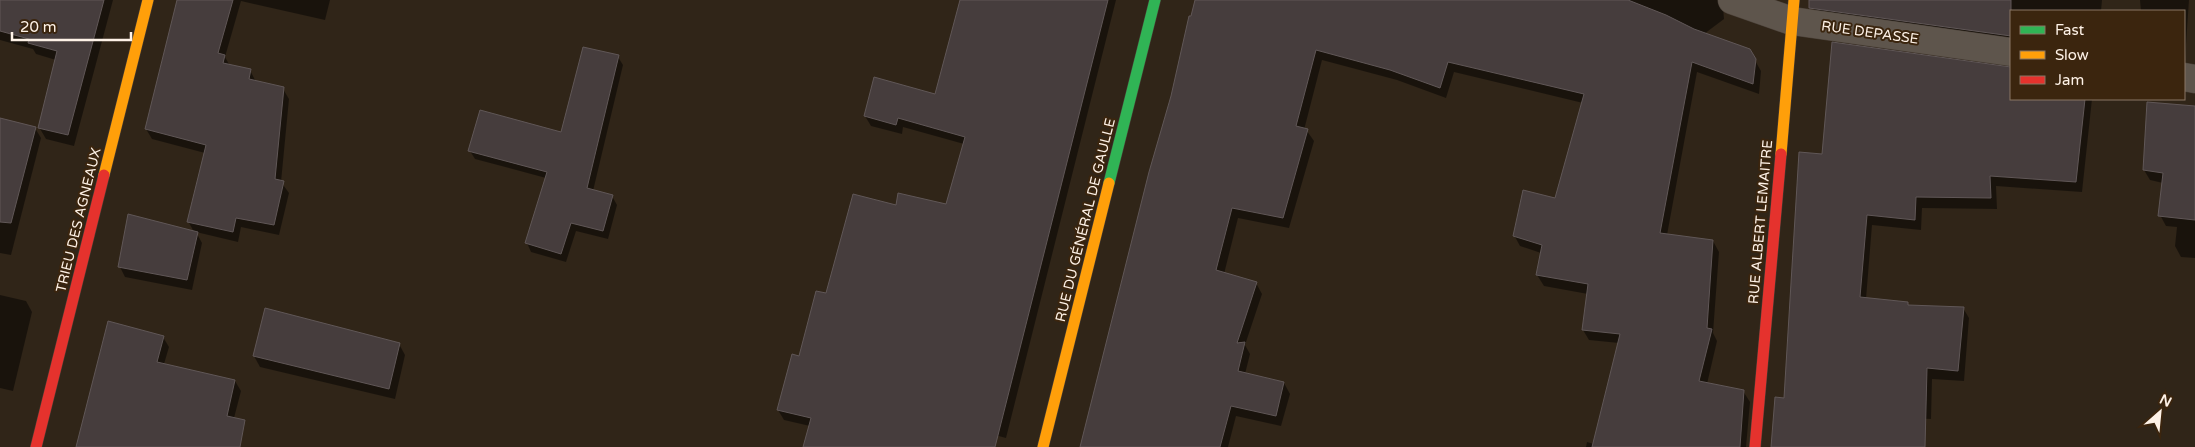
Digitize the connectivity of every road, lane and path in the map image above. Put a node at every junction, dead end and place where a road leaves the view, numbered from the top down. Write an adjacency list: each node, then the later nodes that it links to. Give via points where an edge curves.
1 (148, 0): 6 (street, TRIEU DES AGNEAUX)
2 (1155, 0): 7 (street, RUE DU GÉNÉRAL DE GAULLE)
3 (1732, 0): 4 (street, RUE DEPASSE)
4 (1793, 10): 5 (street, RUE DEPASSE); 8 (street, RUE ALBERT LEMAITRE)
5 (2010, 52)
6 (36, 447)
7 (1043, 447)
8 (1755, 447)

